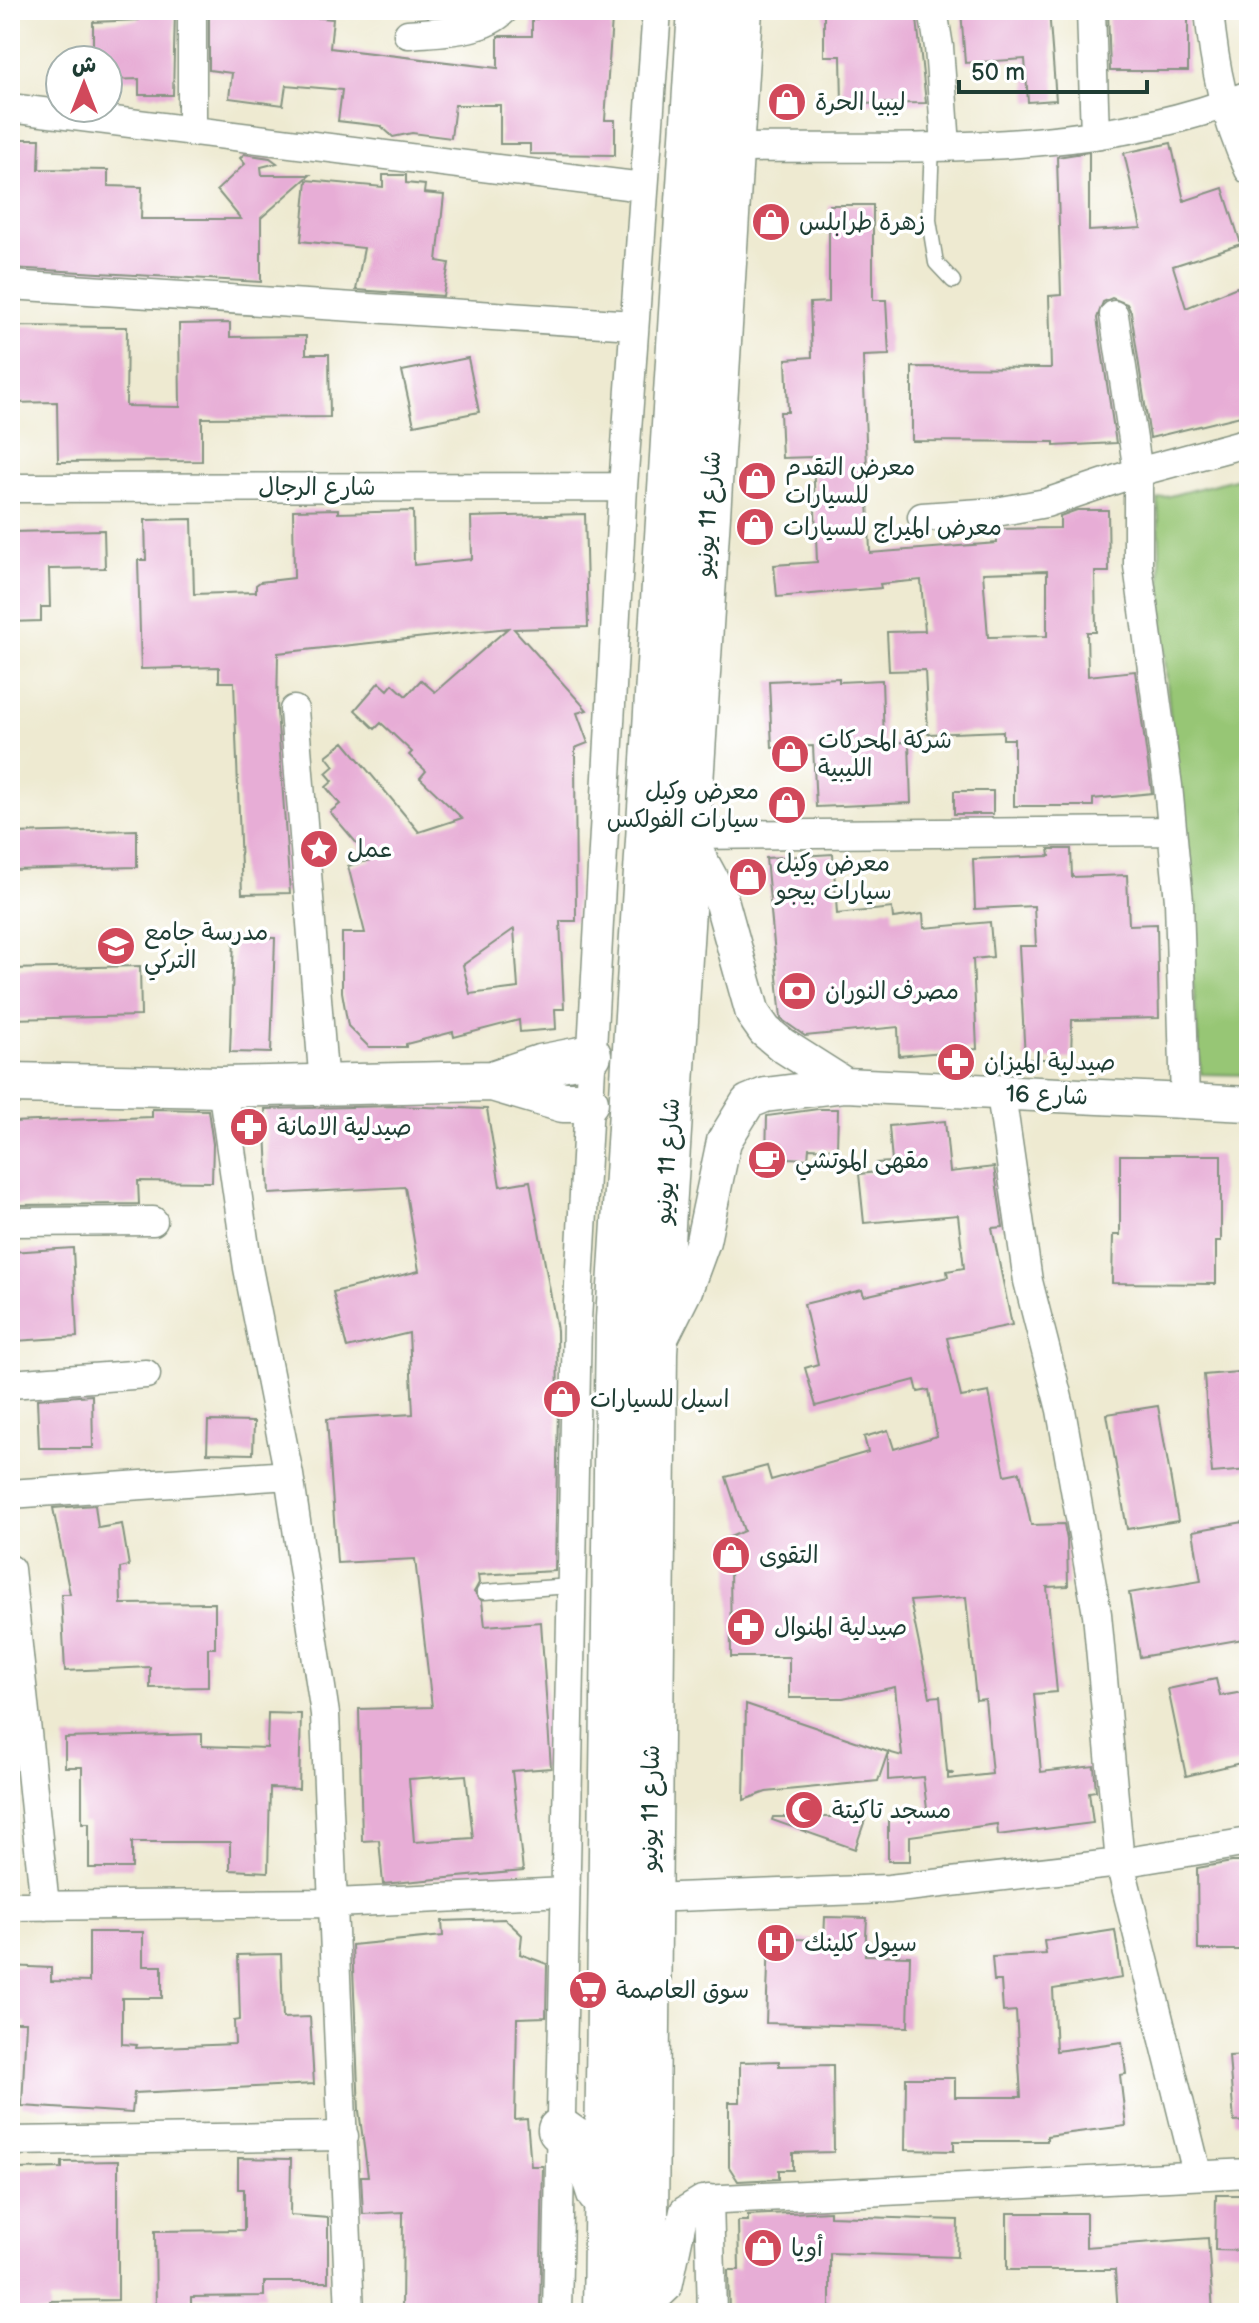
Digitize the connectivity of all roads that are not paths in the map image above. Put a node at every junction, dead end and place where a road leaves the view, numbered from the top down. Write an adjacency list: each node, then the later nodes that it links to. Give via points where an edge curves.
1 (192, 10): 12 (street)
2 (504, 10): 9 (street, via 476,26)
3 (657, 10): 17 (street)
4 (700, 10): 63 (highway, شارع 11 يونيو, via 618,1319)
5 (740, 10): 15 (highway, شارع 11 يونيو)
6 (933, 10): 14 (street, via 939,47)
7 (1091, 10): 13 (street)
8 (1209, 10): 10 (street, via 1214,64)
9 (408, 34)
10 (1236, 100): 13 (street, via 1176,120); 16 (street)
11 (10, 108): 12 (street)
12 (192, 132): 17 (street)
13 (1095, 135): 14 (street)
14 (939, 145): 15 (street); 18 (lane, via 929,220 936,263)
15 (731, 148): 29 (highway, شارع 11 يونيو)
16 (1248, 167)
17 (643, 187): 21 (street)
18 (953, 281)
19 (10, 285): 21 (street)
20 (1114, 315): 23 (street)
21 (634, 325): 24 (street)
22 (1249, 442): 23 (street)
23 (1138, 472): 26 (street, via 1046,503); 28 (street, via 1138,566 1155,671)
24 (623, 487): 25 (street, شارع الرجال); 30 (street)
25 (10, 488)
26 (922, 517)
27 (294, 710): 34 (street)
28 (1170, 831): 29 (street); 37 (street, via 1179,901)
29 (687, 835): 33 (street, via 720,896 753,1014 782,1045); 42 (highway, شارع 11 يونيو)
30 (591, 1055): 31 (main road); 38 (street)
31 (492, 1081): 34 (main road); 38 (main road, via 551,1099)
32 (10, 1083): 35 (main road)
33 (845, 1085): 36 (street, شارع 16); 42 (street, شارع 16, via 765,1095 748,1102 737,1116 724,1141 694,1269)
34 (324, 1086): 35 (main road)
35 (222, 1087): 45 (street, via 248,1268)
36 (1001, 1094): 37 (street, شارع 16); 51 (street, via 1028,1281 1061,1410 1097,1614)
37 (1185, 1100): 39 (street, شارع 16)
38 (588, 1102): 48 (street)
39 (1249, 1104)
40 (153, 1221): 41 (street)
41 (10, 1222)
42 (655, 1352): 53 (highway, شارع 11 يونيو)
43 (146, 1374): 44 (street)
44 (10, 1384)
45 (289, 1475): 46 (street); 54 (street, via 325,1714)
46 (10, 1494)
47 (10, 1569): 56 (street)
48 (571, 1586): 49 (lane); 52 (street)
49 (484, 1592)
50 (1249, 1842): 51 (street)
51 (1120, 1863): 53 (street, via 889,1889); 60 (street)
52 (565, 1892): 54 (street); 57 (street)
53 (649, 1898): 64 (highway, شارع 11 يونيو)
54 (335, 1903): 56 (street); 58 (street)
55 (10, 1906): 56 (street)
56 (45, 1906)
57 (560, 2130): 63 (highway, via 584,2147); 66 (street)
58 (344, 2136): 59 (street); 65 (street)
59 (10, 2141)
60 (1197, 2173): 61 (street); 62 (street)
61 (1249, 2173)
62 (709, 2199): 64 (street, via 684,2211 668,2287); 67 (street)
63 (607, 2219): 64 (highway, شارع 11 يونيو)
64 (632, 2312)
65 (350, 2313)
66 (557, 2313)
67 (712, 2313)

